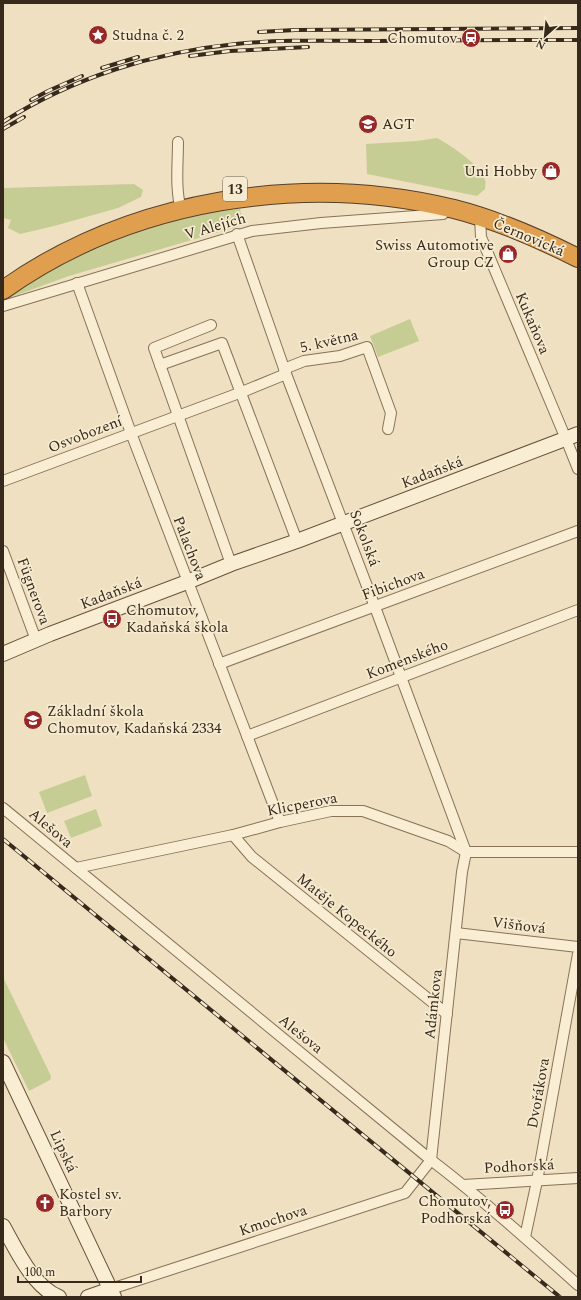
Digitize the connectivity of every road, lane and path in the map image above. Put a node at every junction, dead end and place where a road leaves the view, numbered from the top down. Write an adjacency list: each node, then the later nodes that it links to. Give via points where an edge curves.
1 (178, 142): 2 (street)
2 (179, 205): 3 (highway, 13, via 216,192 267,185 333,183 390,187 423,193 456,200); 8 (highway, 13, via 109,222 88,230 35,258); 10 (highway, 13, via 112,230 61,254)
3 (482, 212): 6 (highway, Černovická / 13, via 537,227); 7 (highway, Černovická / 13); 19 (street, Kukaňova, via 481,237)
4 (443, 214): 5 (street, V Alejích, via 321,223)
5 (237, 234): 9 (street, V Alejích); 14 (street, Sokolská)
6 (578, 246)
7 (578, 258)
8 (3, 279)
9 (77, 283): 11 (street, V Alejích); 18 (street, Palachova)
10 (3, 290)
11 (3, 306)
12 (211, 325): 13 (street, via 154,348)
13 (160, 365): 15 (street, via 222,343); 16 (street)
14 (285, 372): 15 (street, Osvobození); 17 (street, 5. května, via 304,361 340,356 367,347 391,413); 22 (street, Sokolská)
15 (242, 392): 16 (street, Osvobození); 24 (street)
16 (178, 416): 18 (street, Osvobození); 26 (street)
17 (388, 429)
18 (131, 433): 21 (street, Osvobození); 27 (street, Palachova)
19 (572, 436): 20 (street, Kukaňova); 22 (street, Kadaňská)
20 (578, 470)
21 (3, 481)
22 (343, 523): 24 (street, Kadaňská); 28 (street, Sokolská)
23 (578, 531): 28 (street, Fibichova)
24 (297, 541): 26 (street, Kadaňská)
25 (3, 551): 30 (street, Fügnerova)
26 (231, 564): 27 (street, Kadaňská)
27 (187, 582): 30 (street, Kadaňská); 32 (street, Palachova)
28 (375, 607): 32 (street, Fibichova); 33 (street, Sokolská)
29 (578, 610): 33 (street, Komenského)
30 (36, 640): 31 (street, Kadaňská)
31 (3, 654)
32 (219, 664): 34 (street, Palachova)
33 (400, 678): 34 (street, Komenského); 38 (street, Sokolská)
34 (247, 736): 36 (street, Palachova)
35 (3, 808): 40 (street, Alešova)
36 (280, 822): 37 (street, Klicperova); 38 (street, Klicperova, via 331,811 364,811 448,841)
37 (233, 835): 40 (street, Klicperova); 44 (street, Matěje Kopeckého, via 252,857)
38 (466, 852): 39 (street); 41 (street, Adámkova)
39 (578, 852)
40 (76, 868): 46 (street, Alešova)
41 (456, 933): 42 (street, Višňová); 44 (street, Adámkova)
42 (578, 947)
43 (578, 954): 48 (street, Dvořákova)
44 (446, 1014): 46 (street, Adámkova)
45 (3, 1062): 53 (street, Lipská)
46 (430, 1160): 49 (street, Alešova); 53 (street, Kmochova, via 405,1193)
47 (578, 1178): 48 (street, Podhorská)
48 (537, 1180): 49 (street, Podhorská); 51 (street, Dvořákova)
49 (463, 1185): 51 (street, Alešova)
50 (3, 1226): 54 (street, via 28,1269 42,1286)
51 (525, 1237): 52 (street, Alešova)
52 (578, 1285)
53 (113, 1293): 55 (street)
54 (56, 1296)
55 (88, 1297)

